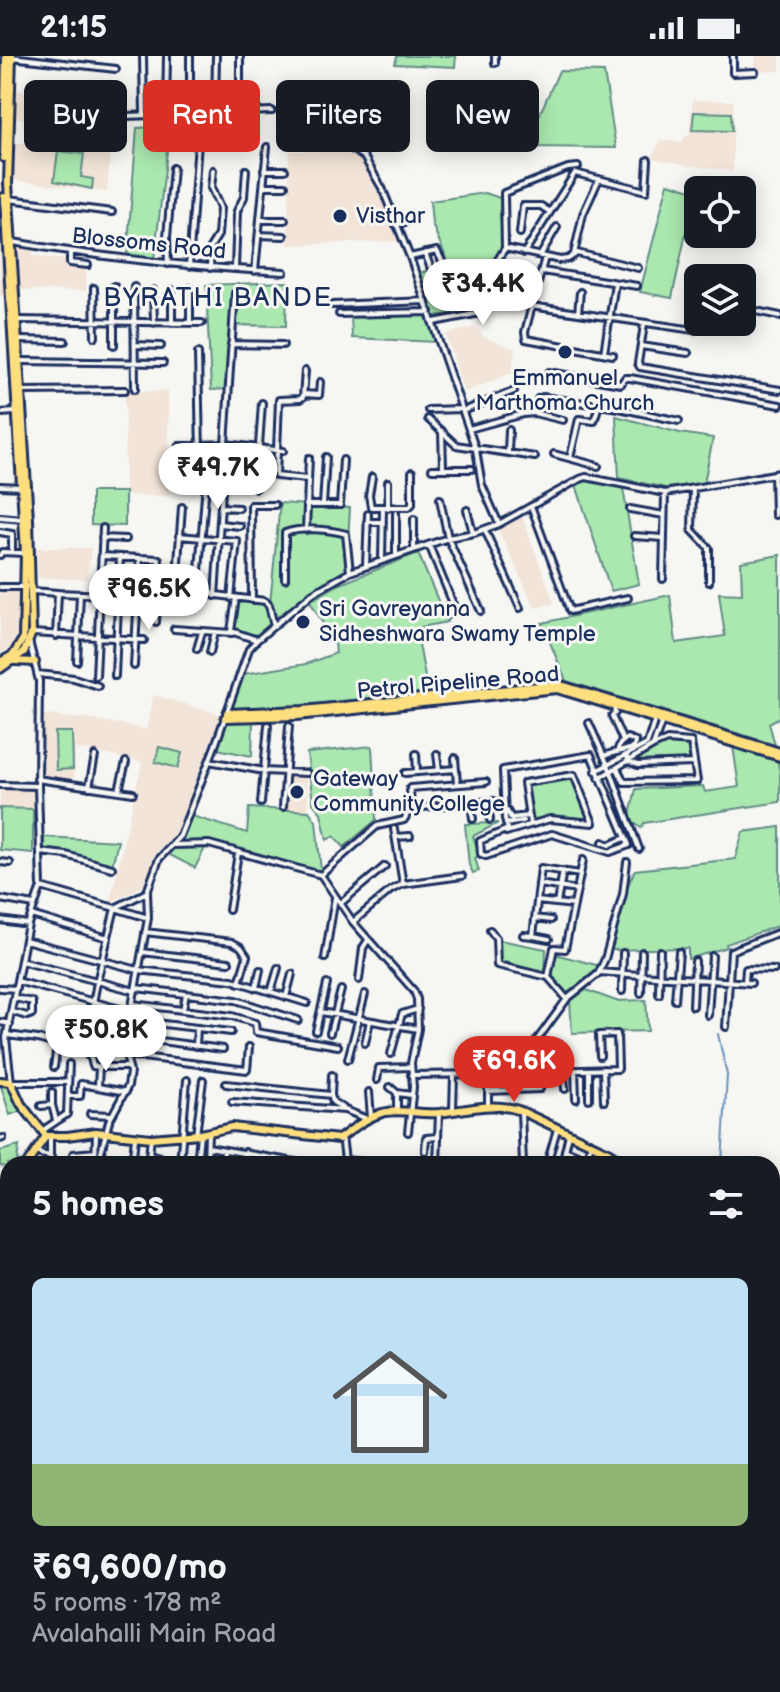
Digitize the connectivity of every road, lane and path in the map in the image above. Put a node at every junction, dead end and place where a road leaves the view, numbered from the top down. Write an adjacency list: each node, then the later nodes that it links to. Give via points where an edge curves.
1 (143, 56): 12 (street)
2 (167, 56): 13 (street)
3 (190, 56): 14 (street)
4 (216, 56): 15 (street)
5 (240, 56): 16 (street)
6 (495, 56): 9 (street)
7 (733, 56): 11 (street, via 733,73)
8 (9, 59): 10 (street); 19 (main road); 33 (main road)
9 (495, 63)
10 (116, 69)
11 (755, 72)
12 (143, 80)
13 (167, 80)
14 (190, 80)
15 (216, 80)
16 (240, 80)
17 (260, 111): 18 (street)
18 (272, 111)
19 (2, 127): 41 (main road)
20 (267, 147): 28 (street)
21 (197, 152): 56 (street)
22 (356, 152): 39 (street, via 382,188)
23 (648, 160): 30 (street, via 646,191)
24 (578, 167): 46 (street, via 504,193)
25 (173, 168): 54 (street)
26 (213, 170): 57 (street, via 211,188 220,208)
27 (246, 170): 59 (street, via 237,211)
28 (264, 170): 29 (street); 31 (street)
29 (285, 170)
30 (599, 179): 35 (street, via 575,173); 50 (street, via 583,214)
31 (263, 186): 32 (street); 37 (street)
32 (285, 186)
33 (9, 199): 34 (street); 41 (main road)
34 (112, 212)
35 (550, 212): 42 (street, via 523,206); 49 (street)
36 (414, 219): 39 (street)
37 (260, 220): 38 (street); 43 (street)
38 (285, 220)
39 (396, 225): 51 (street)
40 (557, 227): 52 (street)
41 (8, 230): 45 (main road); 125 (main road)
42 (520, 233)
43 (258, 235): 44 (street); 61 (street)
44 (284, 236)
45 (11, 242): 47 (street, Blossoms Road); 84 (main road)
46 (505, 248): 49 (street); 74 (street, via 491,271)
47 (70, 252): 54 (street, Blossoms Road); 55 (street, via 70,263)
48 (425, 253): 51 (street); 53 (street, via 437,251); 60 (street)
49 (524, 253): 52 (street)
50 (574, 254): 52 (street, via 563,260); 58 (street)
51 (410, 257): 75 (street)
52 (542, 257): 62 (street)
53 (443, 263)
54 (168, 264): 56 (street, Blossoms Road)
55 (88, 265)
56 (189, 266): 57 (street, Blossoms Road)
57 (210, 268): 59 (street, Blossoms Road)
58 (638, 268)
59 (235, 269): 61 (street, Blossoms Road)
60 (431, 269)
61 (255, 271): 63 (street, Blossoms Road)
62 (542, 271): 64 (street); 77 (street)
63 (284, 272)
64 (615, 283): 66 (street); 83 (street)
65 (114, 286): 86 (street)
66 (637, 286)
67 (134, 287): 87 (street)
68 (94, 288): 85 (street)
69 (190, 288): 91 (street)
70 (153, 290): 89 (street)
71 (172, 290): 90 (street)
72 (580, 292): 80 (street)
73 (235, 293): 98 (street)
74 (490, 300): 77 (street); 88 (street, via 485,312)
75 (426, 301): 76 (street); 79 (street)
76 (332, 305)
77 (533, 306): 80 (street); 105 (street, via 526,339)
78 (756, 311): 82 (street)
79 (430, 312): 81 (street); 88 (street)
80 (578, 313): 83 (street)
81 (339, 314)
82 (780, 316)
83 (610, 318): 93 (street); 105 (street)
84 (15, 320): 85 (street); 96 (main road)
85 (94, 321): 86 (street); 95 (street)
86 (115, 322): 87 (street); 99 (street)
87 (135, 322): 89 (street); 100 (street)
88 (434, 322): 124 (street)
89 (154, 323): 90 (street)
90 (172, 323): 91 (street)
91 (190, 323): 92 (street)
92 (202, 323)
93 (644, 324): 94 (street); 103 (street)
94 (684, 329)
95 (95, 337)
96 (17, 340): 97 (street); 108 (main road)
97 (65, 341)
98 (231, 344): 101 (street); 134 (street)
99 (114, 345)
100 (135, 345): 102 (street); 109 (street)
101 (283, 345)
102 (161, 346)
103 (641, 346): 106 (street); 116 (street, via 640,367)
104 (198, 353): 135 (street)
105 (604, 353): 107 (street)
106 (688, 353)
107 (613, 355)
108 (18, 361): 109 (street); 117 (main road)
109 (135, 362): 110 (street); 114 (street)
110 (163, 363)
111 (305, 371): 119 (street)
112 (549, 372): 122 (street, via 621,384 630,378)
113 (320, 382): 119 (street, via 319,395)
114 (135, 389)
115 (125, 390): 117 (street)
116 (780, 390)
117 (20, 391): 181 (main road)
118 (514, 391): 124 (street)
119 (304, 394): 139 (street, via 279,400)
120 (262, 403): 138 (street)
121 (599, 405): 127 (street, via 543,397); 130 (street); 146 (street, via 594,421 579,419)
122 (780, 405)
123 (428, 410): 124 (street)
124 (462, 410): 131 (street)
125 (16, 412): 126 (street); 159 (main road)
126 (0, 413)
127 (534, 413): 129 (street); 131 (street)
128 (428, 419): 133 (street)
129 (563, 420)
130 (679, 421)
131 (469, 429): 137 (street)
132 (509, 430): 140 (street)
133 (442, 431): 137 (street, via 456,445); 149 (street)
134 (226, 444): 135 (street); 136 (street); 170 (street)
135 (200, 445): 141 (street); 196 (street, via 179,446 181,479 206,483)
136 (242, 446): 138 (street); 156 (street, via 240,483)
137 (475, 446): 140 (street); 186 (street, via 482,485)
138 (259, 448): 139 (street); 156 (street)
139 (280, 450): 155 (street, via 276,477)
140 (508, 452): 144 (street)
141 (200, 454)
142 (554, 454): 146 (street)
143 (326, 457): 167 (street)
144 (535, 457)
145 (309, 458): 155 (street)
146 (570, 458): 148 (street)
147 (343, 460): 167 (street, via 340,505)
148 (598, 466)
149 (443, 468): 150 (street); 151 (street)
150 (432, 469)
151 (472, 469)
152 (412, 472): 172 (street, via 412,504)
153 (777, 473): 161 (street); 162 (street)
154 (372, 477): 172 (street, via 369,505)
155 (307, 479): 166 (street)
156 (257, 481): 160 (street)
157 (388, 482): 172 (street)
158 (0, 486): 159 (street)
159 (22, 487): 181 (main road)
160 (256, 488)
161 (693, 488): 163 (street); 215 (street, via 692,530 709,548)
162 (777, 492): 174 (street)
163 (665, 493): 168 (street, via 586,477); 178 (street)
164 (440, 499): 197 (street)
165 (275, 505): 228 (street, via 251,505)
166 (306, 505): 167 (street); 189 (street)
167 (323, 505)
168 (531, 506): 186 (street); 227 (street, via 570,611)
169 (182, 507): 193 (street)
170 (221, 507): 171 (street); 185 (street)
171 (239, 508)
172 (386, 508): 184 (street)
173 (630, 509): 178 (street)
174 (777, 509): 179 (street)
175 (467, 510): 192 (street)
176 (396, 513): 206 (street)
177 (368, 514): 183 (street)
178 (664, 515): 198 (street)
179 (775, 515)
180 (0, 517): 181 (street)
181 (26, 519): 203 (main road); 217 (main road)
182 (414, 519): 204 (street)
183 (367, 522): 184 (street); 211 (street)
184 (383, 522): 210 (street)
185 (220, 524): 187 (street); 200 (street)
186 (499, 524): 190 (street)
187 (240, 526)
188 (103, 528): 195 (street)
189 (306, 530): 212 (street, via 346,534); 213 (street, via 285,533)
190 (484, 530): 192 (street); 229 (street)
191 (0, 532): 202 (street, via 12,534)
192 (473, 533): 197 (street)
193 (179, 536): 196 (street); 221 (street, via 176,590)
194 (634, 536): 198 (street)
195 (102, 538): 199 (street); 207 (street)
196 (203, 538): 200 (street); 221 (street)
197 (448, 538): 201 (street); 230 (street)
198 (663, 538): 214 (street)
199 (126, 539)
200 (219, 539): 224 (street); 226 (street, via 237,541)
201 (429, 545): 204 (street); 231 (street, via 457,614)
202 (12, 549): 203 (street); 205 (street)
203 (25, 550): 217 (main road)
204 (414, 550): 206 (street)
205 (0, 555)
206 (396, 555): 210 (street)
207 (102, 556): 208 (street); 220 (street)
208 (120, 557): 209 (street); 222 (street)
209 (140, 558): 223 (street); 225 (street, via 159,559)
210 (382, 560): 211 (street)
211 (366, 565): 212 (street)
212 (350, 572): 233 (street, via 313,593)
213 (285, 579)
214 (663, 579)
215 (709, 582)
216 (0, 587): 217 (street)
217 (29, 588): 218 (street); 237 (main road); 242 (main road)
218 (58, 593): 219 (street); 239 (street)
219 (80, 594): 220 (street); 240 (street)
220 (100, 595): 222 (street); 241 (street)
221 (197, 595): 224 (street)
222 (119, 596): 223 (street); 243 (street)
223 (137, 596): 225 (street); 244 (street)
224 (215, 596): 226 (street)
225 (157, 597): 232 (street)
226 (234, 598): 228 (street); 238 (street)
227 (628, 598)
228 (252, 600): 233 (street, via 267,603)
229 (520, 608)
230 (481, 611)
231 (448, 615)
232 (156, 622)
233 (274, 626): 246 (street)
234 (174, 629): 235 (street)
235 (202, 632): 236 (street); 247 (street)
236 (215, 632): 238 (street); 248 (street)
237 (32, 633): 239 (street); 242 (main road)
238 (233, 633): 246 (street)
239 (56, 636): 240 (street)
240 (78, 637): 241 (street); 250 (street)
241 (99, 639): 243 (street); 256 (street)
242 (26, 640): 249 (main road); 251 (main road); 252 (street)
243 (117, 640): 244 (street); 257 (street)
244 (135, 640): 245 (street); 253 (street)
245 (144, 640)
246 (257, 640): 260 (street)
247 (197, 649)
248 (210, 652)
249 (15, 661): 252 (main road); 254 (main road)
250 (77, 661)
251 (0, 662)
252 (35, 662): 255 (street)
253 (134, 666)
254 (0, 669)
255 (38, 674): 258 (street); 290 (street)
256 (96, 676)
257 (115, 676)
258 (98, 686)
259 (616, 705): 260 (main road, Petrol Pipeline Road, via 557,689 281,717); 261 (main road, Petrol Pipeline Road); 265 (street, via 612,716)
260 (226, 715): 275 (street)
261 (660, 717): 266 (street); 270 (main road, Petrol Pipeline Road); 273 (street, via 647,744)
262 (589, 723): 272 (street)
263 (268, 725): 283 (street)
264 (289, 726): 285 (street)
265 (623, 741): 267 (street); 267 (street, via 631,738 635,744 626,751)
266 (653, 746): 277 (street); 278 (street, via 667,740 691,742)
267 (618, 749): 272 (street)
268 (416, 754): 286 (street)
269 (437, 754): 282 (street)
270 (780, 755)
271 (95, 756): 295 (street)
272 (604, 756): 281 (street)
273 (626, 756): 277 (street); 281 (street)
274 (455, 758): 280 (street)
275 (209, 761): 283 (street); 317 (street)
276 (126, 762): 296 (street)
277 (630, 762): 278 (street); 279 (street)
278 (694, 763): 279 (street, via 697,781 624,782)
279 (617, 768): 281 (street)
280 (456, 769): 282 (street); 292 (street)
281 (609, 769): 284 (street); 289 (street); 318 (street)
282 (439, 770): 286 (street)
283 (264, 771): 285 (street); 300 (street)
284 (596, 771): 289 (street); 302 (street, via 591,755 503,770)
285 (286, 772): 287 (street); 303 (street)
286 (417, 772): 288 (street)
287 (307, 773)
288 (405, 773)
289 (599, 778): 315 (street)
290 (37, 779): 294 (street); 295 (street)
291 (486, 782): 292 (street)
292 (457, 784): 304 (street, via 410,788)
293 (0, 785): 294 (street)
294 (38, 786): 319 (street)
295 (89, 787): 296 (street)
296 (119, 791): 297 (street)
297 (133, 793)
298 (487, 801): 299 (street); 301 (street); 307 (street)
299 (494, 801)
300 (261, 803)
301 (471, 803): 304 (street); 306 (street)
302 (505, 805): 305 (street, via 511,818); 309 (street)
303 (283, 807)
304 (411, 808): 329 (street, via 404,820 377,826)
305 (529, 816): 310 (street); 310 (street, via 526,782 574,775 593,823 550,819)
306 (473, 819)
307 (490, 820)
308 (523, 821): 309 (street)
309 (506, 824): 312 (street)
310 (530, 824): 312 (street)
311 (394, 829): 314 (street)
312 (506, 832): 315 (street, via 480,841 481,854 552,834 610,852 629,845)
313 (410, 836): 314 (street)
314 (395, 837): 331 (street)
315 (625, 838): 316 (street, via 609,845)
316 (603, 842)
317 (174, 845): 320 (street, via 209,844); 336 (street, via 159,859)
318 (639, 849)
319 (40, 852): 326 (street); 333 (street)
320 (239, 852): 329 (street); 345 (street)
321 (583, 860): 328 (street)
322 (0, 862): 324 (street)
323 (627, 862): 377 (street, via 623,894)
324 (10, 863)
325 (385, 866): 341 (street)
326 (112, 868)
327 (563, 871): 328 (street); 332 (street, via 541,868); 334 (street)
328 (580, 874): 335 (street)
329 (321, 875): 337 (street)
330 (462, 876): 331 (street)
331 (403, 884): 351 (street)
332 (539, 884): 334 (street); 339 (street)
333 (41, 887): 342 (street); 344 (street)
334 (560, 887): 335 (street); 340 (street)
335 (577, 890): 343 (street)
336 (147, 892): 344 (street); 347 (street)
337 (335, 896): 341 (street); 368 (street)
338 (0, 899): 342 (street)
339 (537, 901): 340 (street); 348 (street)
340 (557, 903): 343 (street)
341 (341, 904): 351 (street)
342 (34, 905): 346 (street)
343 (574, 905): 382 (street, via 565,949 554,948)
344 (115, 908): 347 (street); 358 (street)
345 (229, 910)
346 (31, 915): 352 (street); 358 (street)
347 (148, 918): 354 (street)
348 (535, 918): 350 (street); 357 (street)
349 (0, 920): 352 (street)
350 (551, 920)
351 (353, 922): 361 (street)
352 (28, 924): 360 (street)
353 (490, 930): 382 (street, via 496,938 497,965)
354 (145, 932): 363 (street); 390 (street, via 232,942 247,956)
355 (780, 932): 388 (street, via 731,951)
356 (523, 935): 357 (street)
357 (533, 936): 359 (street)
358 (108, 938): 371 (street)
359 (549, 939)
360 (25, 940): 369 (street); 371 (street)
361 (369, 940): 385 (street); 411 (street, via 414,991)
362 (660, 951): 381 (street)
363 (142, 952): 372 (street); 374 (street)
364 (642, 952): 380 (street)
365 (679, 952): 383 (street)
366 (623, 953): 379 (street)
367 (712, 956): 386 (street)
368 (325, 958)
369 (21, 961): 387 (street); 389 (street)
370 (695, 961): 384 (street)
371 (102, 962): 374 (street); 389 (street)
372 (229, 962)
373 (278, 968): 398 (street)
374 (138, 970): 390 (street); 395 (street)
375 (260, 970): 393 (street)
376 (774, 970): 388 (street, via 746,969 748,982)
377 (599, 972): 379 (street); 405 (street)
378 (292, 974): 403 (street)
379 (623, 974): 380 (street); 397 (street)
380 (641, 975): 381 (street); 399 (street)
381 (659, 976): 383 (street); 402 (street)
382 (548, 977): 405 (street)
383 (677, 978): 384 (street); 406 (street)
384 (694, 979): 386 (street); 410 (street)
385 (359, 980)
386 (711, 980): 388 (street); 417 (street)
387 (17, 981): 394 (street); 407 (street)
388 (729, 981): 425 (street)
389 (97, 982): 395 (street); 407 (street)
390 (239, 983): 393 (street)
391 (327, 984): 415 (street)
392 (0, 988): 394 (street)
393 (256, 988): 398 (street)
394 (16, 989): 404 (street)
395 (135, 989): 400 (street); 409 (street)
396 (341, 990): 416 (street)
397 (622, 991)
398 (271, 992): 403 (street)
399 (641, 993)
400 (186, 994): 412 (street); 420 (street, via 236,1000)
401 (365, 994): 418 (street)
402 (659, 994)
403 (286, 997): 408 (street)
404 (15, 998): 413 (street); 413 (street, via 32,1002 32,1014)
405 (567, 999): 446 (street)
406 (675, 1000)
407 (94, 1001): 414 (street); 451 (street, via 84,1052)
408 (307, 1003)
409 (133, 1004): 412 (street); 414 (street)
410 (693, 1006)
411 (418, 1009): 424 (street, via 402,1014); 427 (street)
412 (183, 1010): 437 (street, via 232,1016 255,1023 256,1032)
413 (13, 1012): 423 (street)
414 (131, 1012): 419 (street)
415 (321, 1012): 416 (street); 428 (street)
416 (335, 1014): 418 (street); 430 (street)
417 (708, 1015)
418 (359, 1019): 421 (street); 448 (street)
419 (130, 1020): 426 (street); 432 (street)
420 (298, 1020)
421 (370, 1021): 424 (street); 433 (street)
422 (0, 1022): 423 (street)
423 (10, 1024): 431 (street)
424 (397, 1025): 427 (street); 443 (street)
425 (726, 1027)
426 (197, 1028): 429 (street); 436 (street)
427 (418, 1029): 453 (street)
428 (316, 1031)
429 (231, 1032)
430 (330, 1033)
431 (7, 1035): 435 (street); 442 (street)
432 (129, 1037): 436 (street); 445 (street)
433 (365, 1043)
434 (561, 1045): 456 (street)
435 (57, 1046): 440 (street); 450 (street)
436 (196, 1046): 439 (street)
437 (338, 1046)
438 (249, 1047): 445 (street, via 247,1070)
439 (223, 1049)
440 (76, 1050)
441 (0, 1052): 442 (street)
442 (8, 1053): 467 (street)
443 (391, 1054)
444 (487, 1054): 459 (street)
445 (126, 1055): 452 (street)
446 (526, 1055): 454 (street, via 518,1066); 456 (street, via 544,1071)
447 (600, 1056): 455 (street, via 599,1035 617,1034 618,1069)
448 (348, 1059)
449 (69, 1064): 468 (street)
450 (54, 1067)
451 (99, 1067): 452 (street); 470 (street)
452 (129, 1067): 477 (street)
453 (411, 1067): 461 (street); 465 (street, via 379,1068)
454 (506, 1069): 459 (street); 472 (street, via 525,1079)
455 (603, 1069): 458 (street); 485 (street)
456 (564, 1070): 457 (street); 474 (street)
457 (575, 1070): 458 (street); 483 (street)
458 (589, 1070): 484 (street)
459 (488, 1074): 462 (street); 475 (street)
460 (332, 1075): 480 (street)
461 (411, 1075): 462 (street); 481 (street)
462 (454, 1075): 490 (street)
463 (187, 1080): 508 (street)
464 (203, 1080): 507 (street)
465 (377, 1080)
466 (0, 1081): 467 (main road)
467 (11, 1082): 468 (street); 505 (main road)
468 (68, 1082): 482 (street)
469 (226, 1084): 480 (street)
470 (98, 1086): 477 (street); 482 (street, via 81,1084 80,1096)
471 (390, 1087): 479 (street)
472 (528, 1089): 473 (street); 475 (street)
473 (540, 1089)
474 (565, 1089)
475 (488, 1091): 489 (street)
476 (52, 1092): 487 (street)
477 (126, 1092): 497 (street)
478 (369, 1092): 498 (street)
479 (397, 1093): 481 (street); 492 (street)
480 (331, 1095): 491 (street)
481 (412, 1095): 493 (street)
482 (68, 1096): 499 (street, via 67,1114)
483 (576, 1099)
484 (589, 1099)
485 (604, 1101)
486 (232, 1102): 491 (street)
487 (52, 1105): 488 (street); 499 (street)
488 (41, 1106)
489 (488, 1106): 490 (main road); 494 (main road)
490 (453, 1109): 495 (main road)
491 (345, 1110): 498 (street)
492 (397, 1111): 493 (main road); 498 (main road)
493 (410, 1111): 495 (main road); 504 (street)
494 (521, 1111): 500 (main road); 536 (street)
495 (439, 1113): 510 (street)
496 (90, 1114): 497 (street)
497 (113, 1115): 502 (street)
498 (369, 1118): 509 (main road)
499 (56, 1120): 505 (street)
500 (557, 1129): 506 (main road); 537 (street)
501 (96, 1132): 502 (main road); 505 (main road); 519 (street)
502 (106, 1132): 511 (main road); 519 (street)
503 (208, 1132): 507 (main road); 509 (main road, via 232,1127); 514 (street)
504 (408, 1132)
505 (46, 1134): 515 (main road); 524 (street)
506 (569, 1134): 513 (main road); 517 (street)
507 (198, 1135): 508 (main road); 529 (street)
508 (182, 1136): 512 (main road); 528 (street)
509 (342, 1136): 534 (street)
510 (438, 1137): 518 (street, via 426,1138); 535 (street)
511 (135, 1138): 512 (main road); 526 (street)
512 (151, 1138): 522 (street)
513 (591, 1144): 540 (street); 541 (main road)
514 (208, 1147): 516 (street); 530 (street)
515 (37, 1149): 523 (main road); 524 (street)
516 (224, 1150): 520 (street); 531 (street)
517 (565, 1150): 538 (street); 539 (street)
518 (425, 1151)
519 (98, 1152): 521 (street); 525 (street)
520 (245, 1152): 532 (street); 533 (street)
521 (73, 1154)
522 (149, 1154): 527 (street)
523 (32, 1156)
524 (50, 1156)
525 (97, 1156)
526 (133, 1156)
527 (156, 1156)
528 (181, 1156)
529 (197, 1156)
530 (207, 1156)
531 (224, 1156)
532 (244, 1156)
533 (257, 1156)
534 (344, 1156)
535 (437, 1156)
536 (523, 1156)
537 (549, 1156)
538 (564, 1156)
539 (576, 1156)
540 (587, 1156)
541 (612, 1156)

